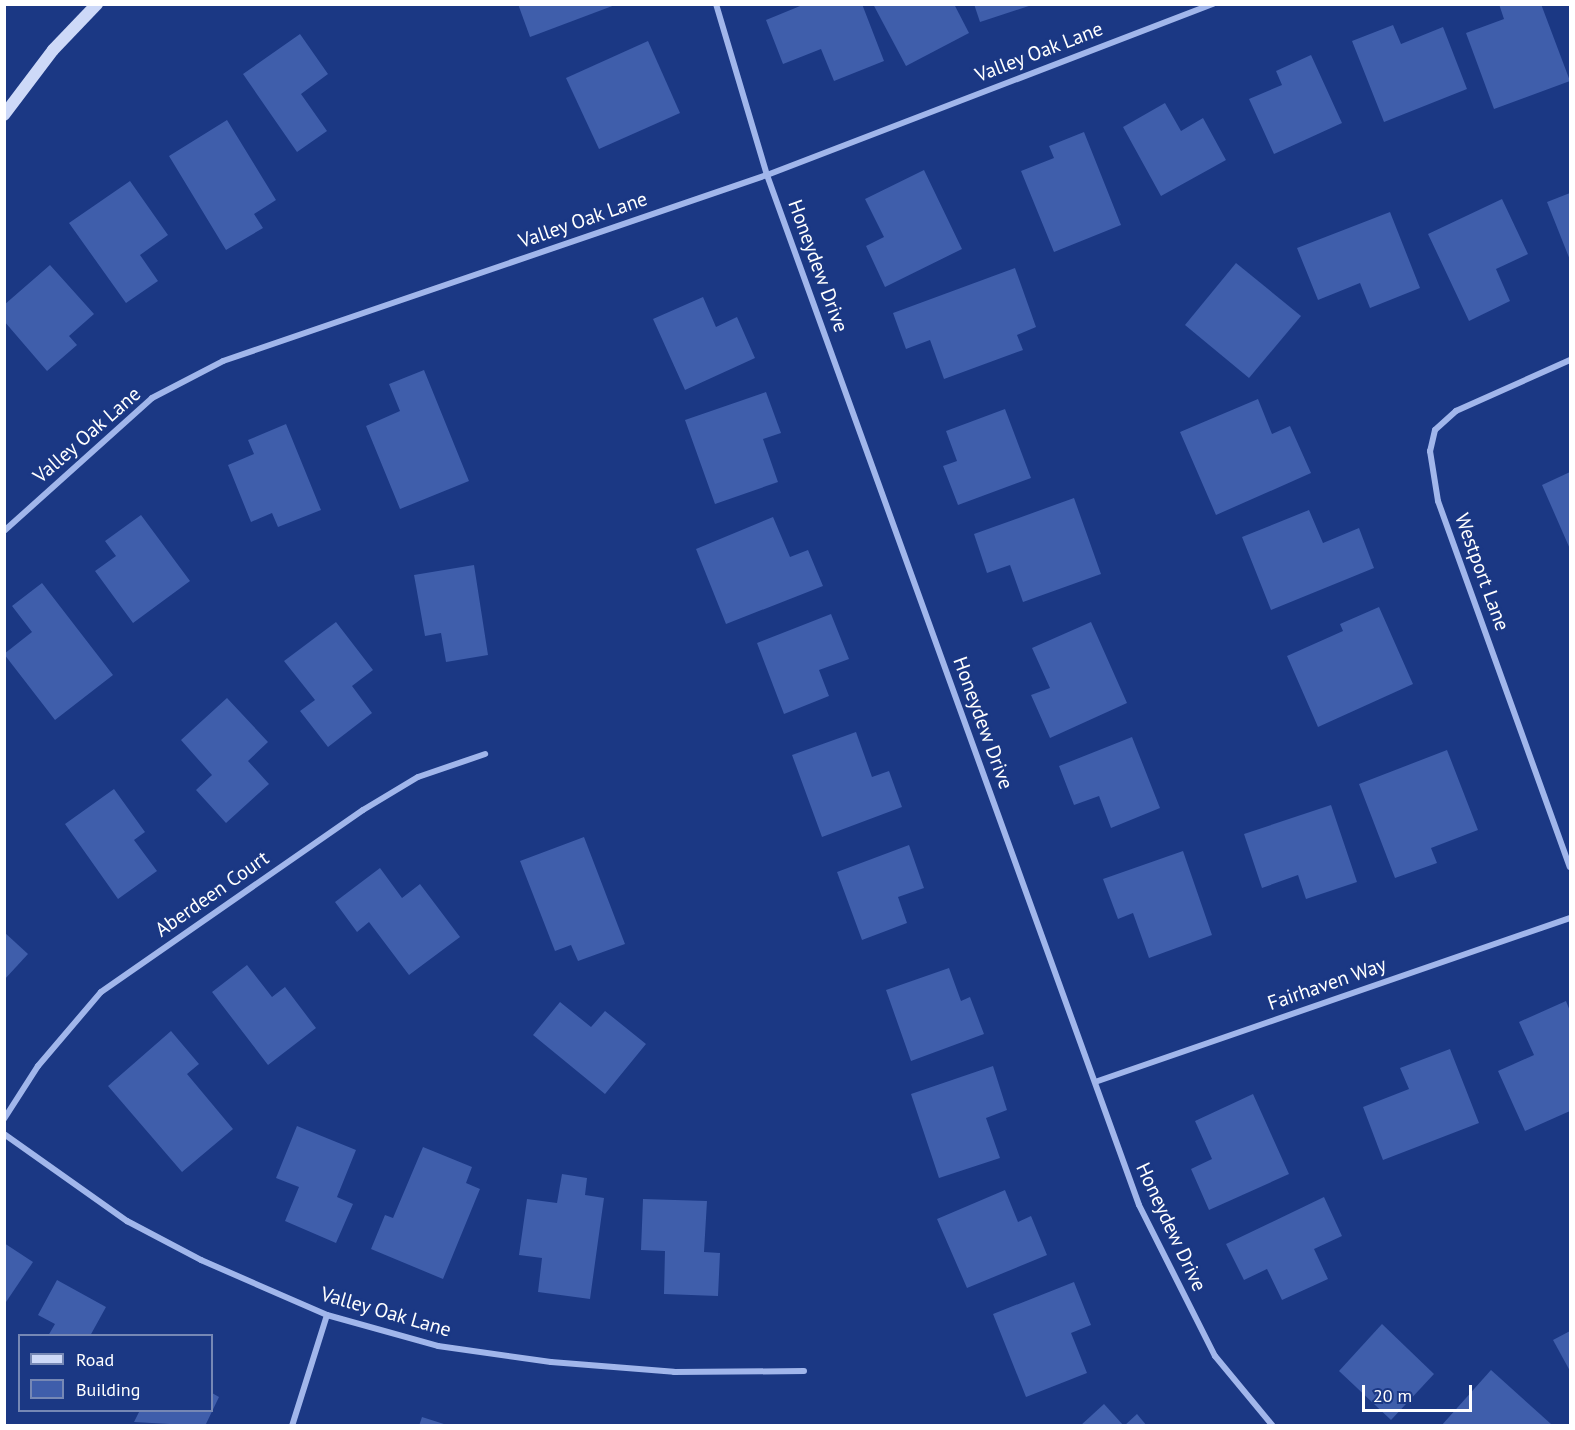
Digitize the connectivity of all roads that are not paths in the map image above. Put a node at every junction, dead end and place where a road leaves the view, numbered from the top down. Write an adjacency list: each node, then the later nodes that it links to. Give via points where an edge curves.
1 (97, 4): 4 (street, via 53,50)
2 (716, 4): 5 (street, Honeydew Drive)
3 (1213, 4): 5 (street, Valley Oak Lane)
4 (4, 115)
5 (767, 175): 7 (street, Valley Oak Lane, via 222,361 152,398); 11 (street, Honeydew Drive)
6 (1570, 360): 9 (street, Westport Lane, via 1456,411 1435,430 1430,451 1438,501)
7 (4, 531)
8 (485, 754): 12 (street, Aberdeen Court, via 418,777 363,810 100,992 38,1066)
9 (1570, 867)
10 (1570, 918): 11 (street, Fairhaven Way)
11 (1095, 1082): 17 (street, Honeydew Drive, via 1139,1205 1215,1356)
12 (4, 1119)
13 (4, 1134): 14 (street, Valley Oak Lane, via 127,1221 201,1260)
14 (327, 1315): 15 (street, Valley Oak Lane, via 438,1346 551,1362 675,1372); 16 (street)
15 (804, 1371)
16 (292, 1425)
17 (1273, 1425)

